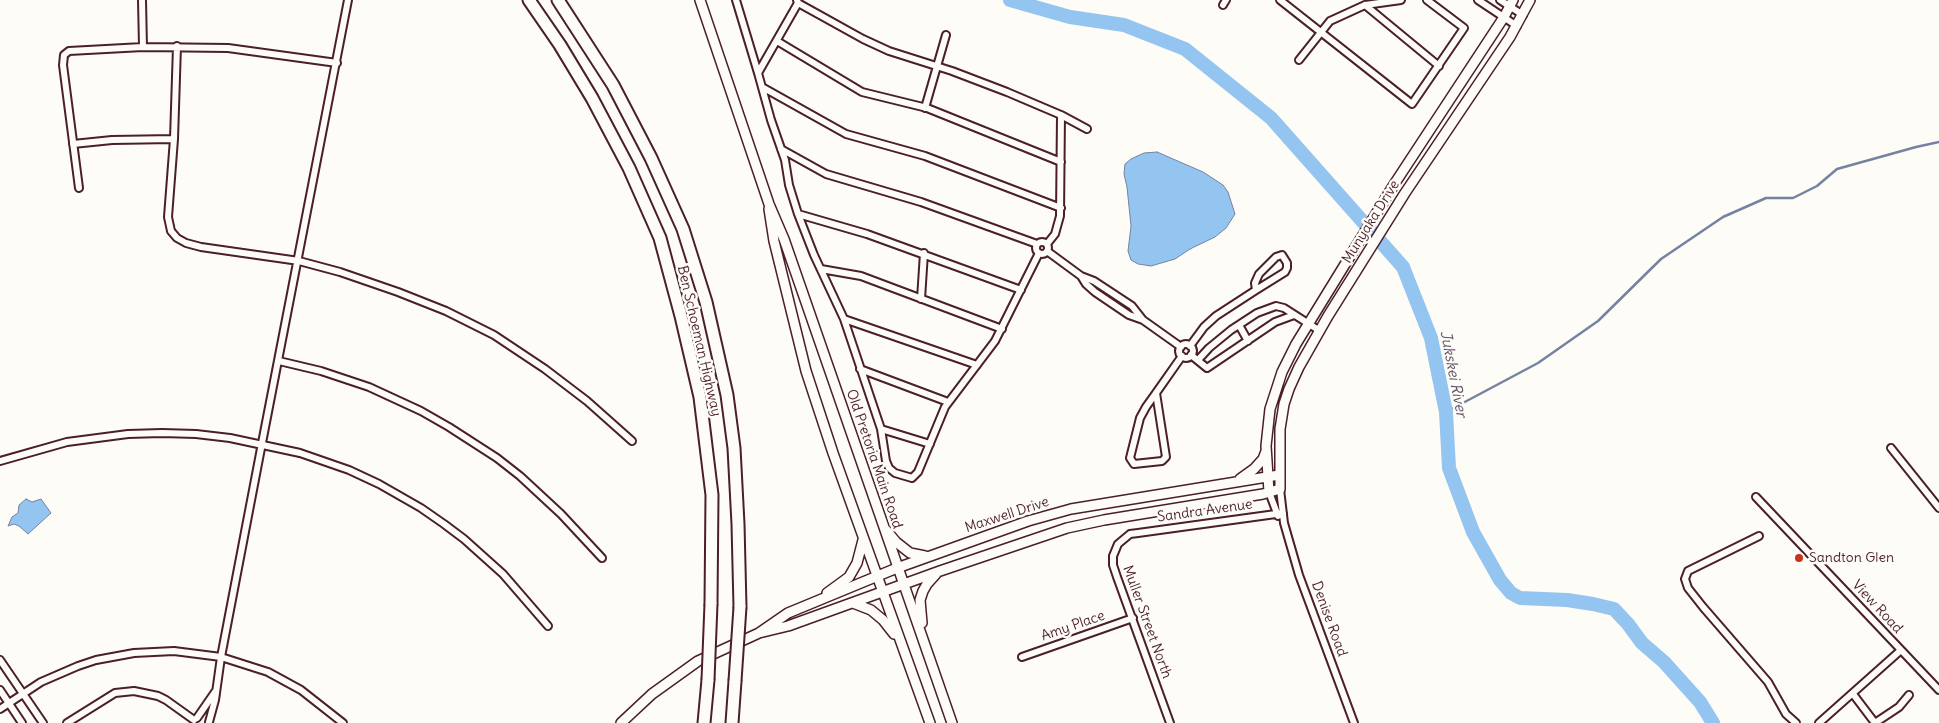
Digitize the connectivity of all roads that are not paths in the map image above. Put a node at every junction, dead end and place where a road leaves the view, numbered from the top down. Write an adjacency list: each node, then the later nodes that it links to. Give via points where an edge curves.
1 (142, 0): 22 (street)
2 (348, 0): 25 (street)
3 (528, 0): 121 (highway, Ben Schoeman Highway, bridge, via 592,98 629,168 660,238 681,316 700,397 712,495 711,604)
4 (558, 0): 122 (highway, Ben Schoeman Highway, bridge, via 613,85 652,158 683,229 717,346 728,395 738,524 740,607)
5 (700, 0): 38 (main road, Old Pretoria Main Road)
6 (736, 0): 28 (street)
7 (1280, 0): 19 (street)
8 (1401, 0): 15 (street)
9 (1427, 0): 27 (street, via 1464,28)
10 (1478, 0): 17 (street)
11 (1500, 0): 14 (street)
12 (1530, 0): 16 (main road, Munyaka Drive)
13 (798, 1): 21 (street); 26 (street, via 863,39)
14 (1512, 3): 16 (street); 17 (main road, Munyaka Drive)
15 (1365, 5): 19 (street, via 1330,22); 27 (street)
16 (1524, 15): 18 (main road, Munyaka Drive)
17 (1504, 18): 18 (street); 54 (main road, Munyaka Drive)
18 (1517, 26): 57 (main road, Munyaka Drive, via 1405,193)
19 (1320, 31): 24 (street); 27 (street, via 1412,104)
20 (946, 35): 26 (street)
21 (777, 41): 28 (street); 30 (street, via 862,92)
22 (143, 46): 23 (street); 34 (street, via 69,51 64,55)
23 (177, 46): 25 (street, via 248,49); 33 (street)
24 (1299, 60)
25 (336, 63): 45 (street)
26 (936, 66): 30 (street); 31 (street)
27 (1439, 66)
28 (758, 73): 29 (street)
29 (762, 86): 35 (street); 39 (street, via 846,134 925,156)
30 (925, 108): 36 (street)
31 (1061, 115): 32 (street); 36 (street)
32 (1087, 129)
33 (174, 139): 34 (street); 45 (street, via 168,217 171,231 177,238 201,247)
34 (73, 144): 37 (street)
35 (781, 149): 40 (street); 41 (street, via 826,174 913,199)
36 (1061, 162): 39 (street)
37 (79, 188)
38 (769, 204): 84 (main road, Old Pretoria Main Road, via 787,247); 87 (main road, Old Pretoria Main Road, via 774,241 806,371)
39 (1061, 208): 42 (street, via 1055,234)
40 (798, 214): 43 (street); 46 (street)
41 (1037, 244): 42 (street, via 1044,242); 44 (street)
42 (1047, 248): 44 (street, via 1043,254); 47 (street)
43 (924, 253): 48 (street); 50 (street)
44 (1039, 253): 48 (street)
45 (299, 261): 64 (street); 70 (street, via 428,303 478,327 559,379)
46 (821, 269): 50 (street, via 861,276); 52 (street)
47 (1081, 276): 53 (street, via 1129,304); 53 (street, via 1095,292 1124,312)
48 (1021, 290): 56 (street)
49 (1256, 290): 49 (street, via 1286,270 1287,263 1282,255 1259,274); 60 (street, via 1210,321)
50 (921, 299): 56 (street)
51 (1294, 315): 54 (street); 55 (street, via 1276,306); 58 (street, via 1275,322)
52 (844, 319): 65 (street); 66 (street)
53 (1143, 320): 59 (street)
54 (1308, 323): 57 (street); 74 (main road, Munyaka Drive, via 1274,393)
55 (1239, 325): 58 (street); 63 (street, via 1208,348)
56 (1002, 329): 65 (street)
57 (1320, 331): 76 (main road, Munyaka Drive, via 1299,367 1284,404)
58 (1248, 341): 63 (street, via 1207,368)
59 (1181, 346): 60 (street); 62 (street)
60 (1190, 346): 61 (street, via 1193,349)
61 (1191, 355): 62 (street); 63 (street)
62 (1182, 356): 67 (street)
63 (1198, 360)
64 (279, 361): 71 (street); 89 (street, via 369,387 449,427 520,476 572,524)
65 (977, 365): 68 (street)
66 (860, 369): 68 (street); 69 (street)
67 (1156, 393): 67 (street, via 1166,457 1162,461 1134,464 1130,458 1140,418)
68 (948, 402): 72 (street)
69 (881, 429): 72 (street); 72 (street, via 889,468 909,478 918,472)
70 (632, 441)
71 (262, 443): 75 (street, via 196,434 128,434 67,442); 98 (street, via 349,470 421,508 485,557); 103 (street)
72 (930, 444)
73 (1891, 448): 82 (street)
74 (1266, 450): 77 (main road, Munyaka Drive); 78 (main road, via 1254,470)
75 (0, 462)
76 (1279, 475): 77 (main road, Maxwell Drive); 79 (main road, Munyaka Drive)
77 (1267, 476): 78 (main road, Maxwell Drive); 80 (main road, Munyaka Drive)
78 (1235, 482): 88 (main road, Maxwell Drive, via 1071,509)
79 (1280, 490): 80 (main road, Maxwell Drive); 83 (street)
80 (1269, 492): 83 (street, Denise Road); 91 (main road, Maxwell Drive, via 1081,525)
81 (1756, 498): 102 (street, View Road)
82 (1939, 508)
83 (1280, 514): 85 (street, Sandra Avenue); 126 (street, Denise Road)
84 (882, 526): 88 (main road, via 910,553); 90 (main road, Old Pretoria Main Road)
85 (1130, 534): 97 (street, Muller Street North, via 1114,550 1113,565)
86 (1759, 536): 127 (street, via 1688,571 1685,579 1688,588 1768,682 1786,714)
87 (863, 539): 92 (main road, Old Pretoria Main Road); 96 (main road, via 857,563 849,577)
88 (929, 556): 90 (main road, Maxwell Drive)
89 (602, 558)
90 (897, 568): 92 (main road, Maxwell Drive); 93 (main road, Old Pretoria Main Road)
91 (940, 570): 93 (main road, Maxwell Drive); 100 (main road, via 927,584 920,600)
92 (877, 577): 94 (main road, Old Pretoria Main Road); 96 (main road, Maxwell Drive)
93 (904, 584): 94 (main road, Maxwell Drive); 100 (main road, Old Pretoria Main Road)
94 (883, 593): 95 (main road, Maxwell Drive); 101 (main road, Old Pretoria Main Road)
95 (853, 604): 99 (main road, Maxwell Drive); 101 (main road, via 877,614)
96 (808, 605): 99 (main road, Maxwell Drive, via 788,613)
97 (1133, 618): 104 (street, Amy Place); 125 (street, Muller Street North)
98 (548, 626)
99 (759, 633): 120 (main road, Maxwell Drive, via 676,675)
100 (924, 639): 124 (main road, Old Pretoria Main Road)
101 (899, 640): 123 (main road, Old Pretoria Main Road)
102 (1901, 650): 107 (street, View Road); 110 (street)
103 (221, 657): 108 (street); 109 (street, via 174,651 115,656 61,672); 119 (street, via 288,682)
104 (1022, 657)
105 (0, 660): 109 (street)
106 (0, 690): 112 (street)
107 (1939, 690)
108 (215, 691): 114 (street); 118 (street)
109 (22, 693): 112 (street); 116 (street)
110 (1853, 694): 111 (street, via 1876,723 1899,707); 128 (street)
111 (1909, 695)
112 (8, 702): 113 (street); 115 (street)
113 (0, 709)
114 (194, 720): 117 (street, via 158,696 134,691 115,694); 118 (street, via 203,718)
115 (22, 723)
116 (43, 723)
117 (67, 723)
118 (209, 723)
119 (343, 723)
120 (622, 723)
121 (704, 723)
122 (732, 723)
123 (930, 723)
124 (952, 723)
125 (1170, 723)
126 (1354, 723)
127 (1796, 723)
128 (1819, 723)

